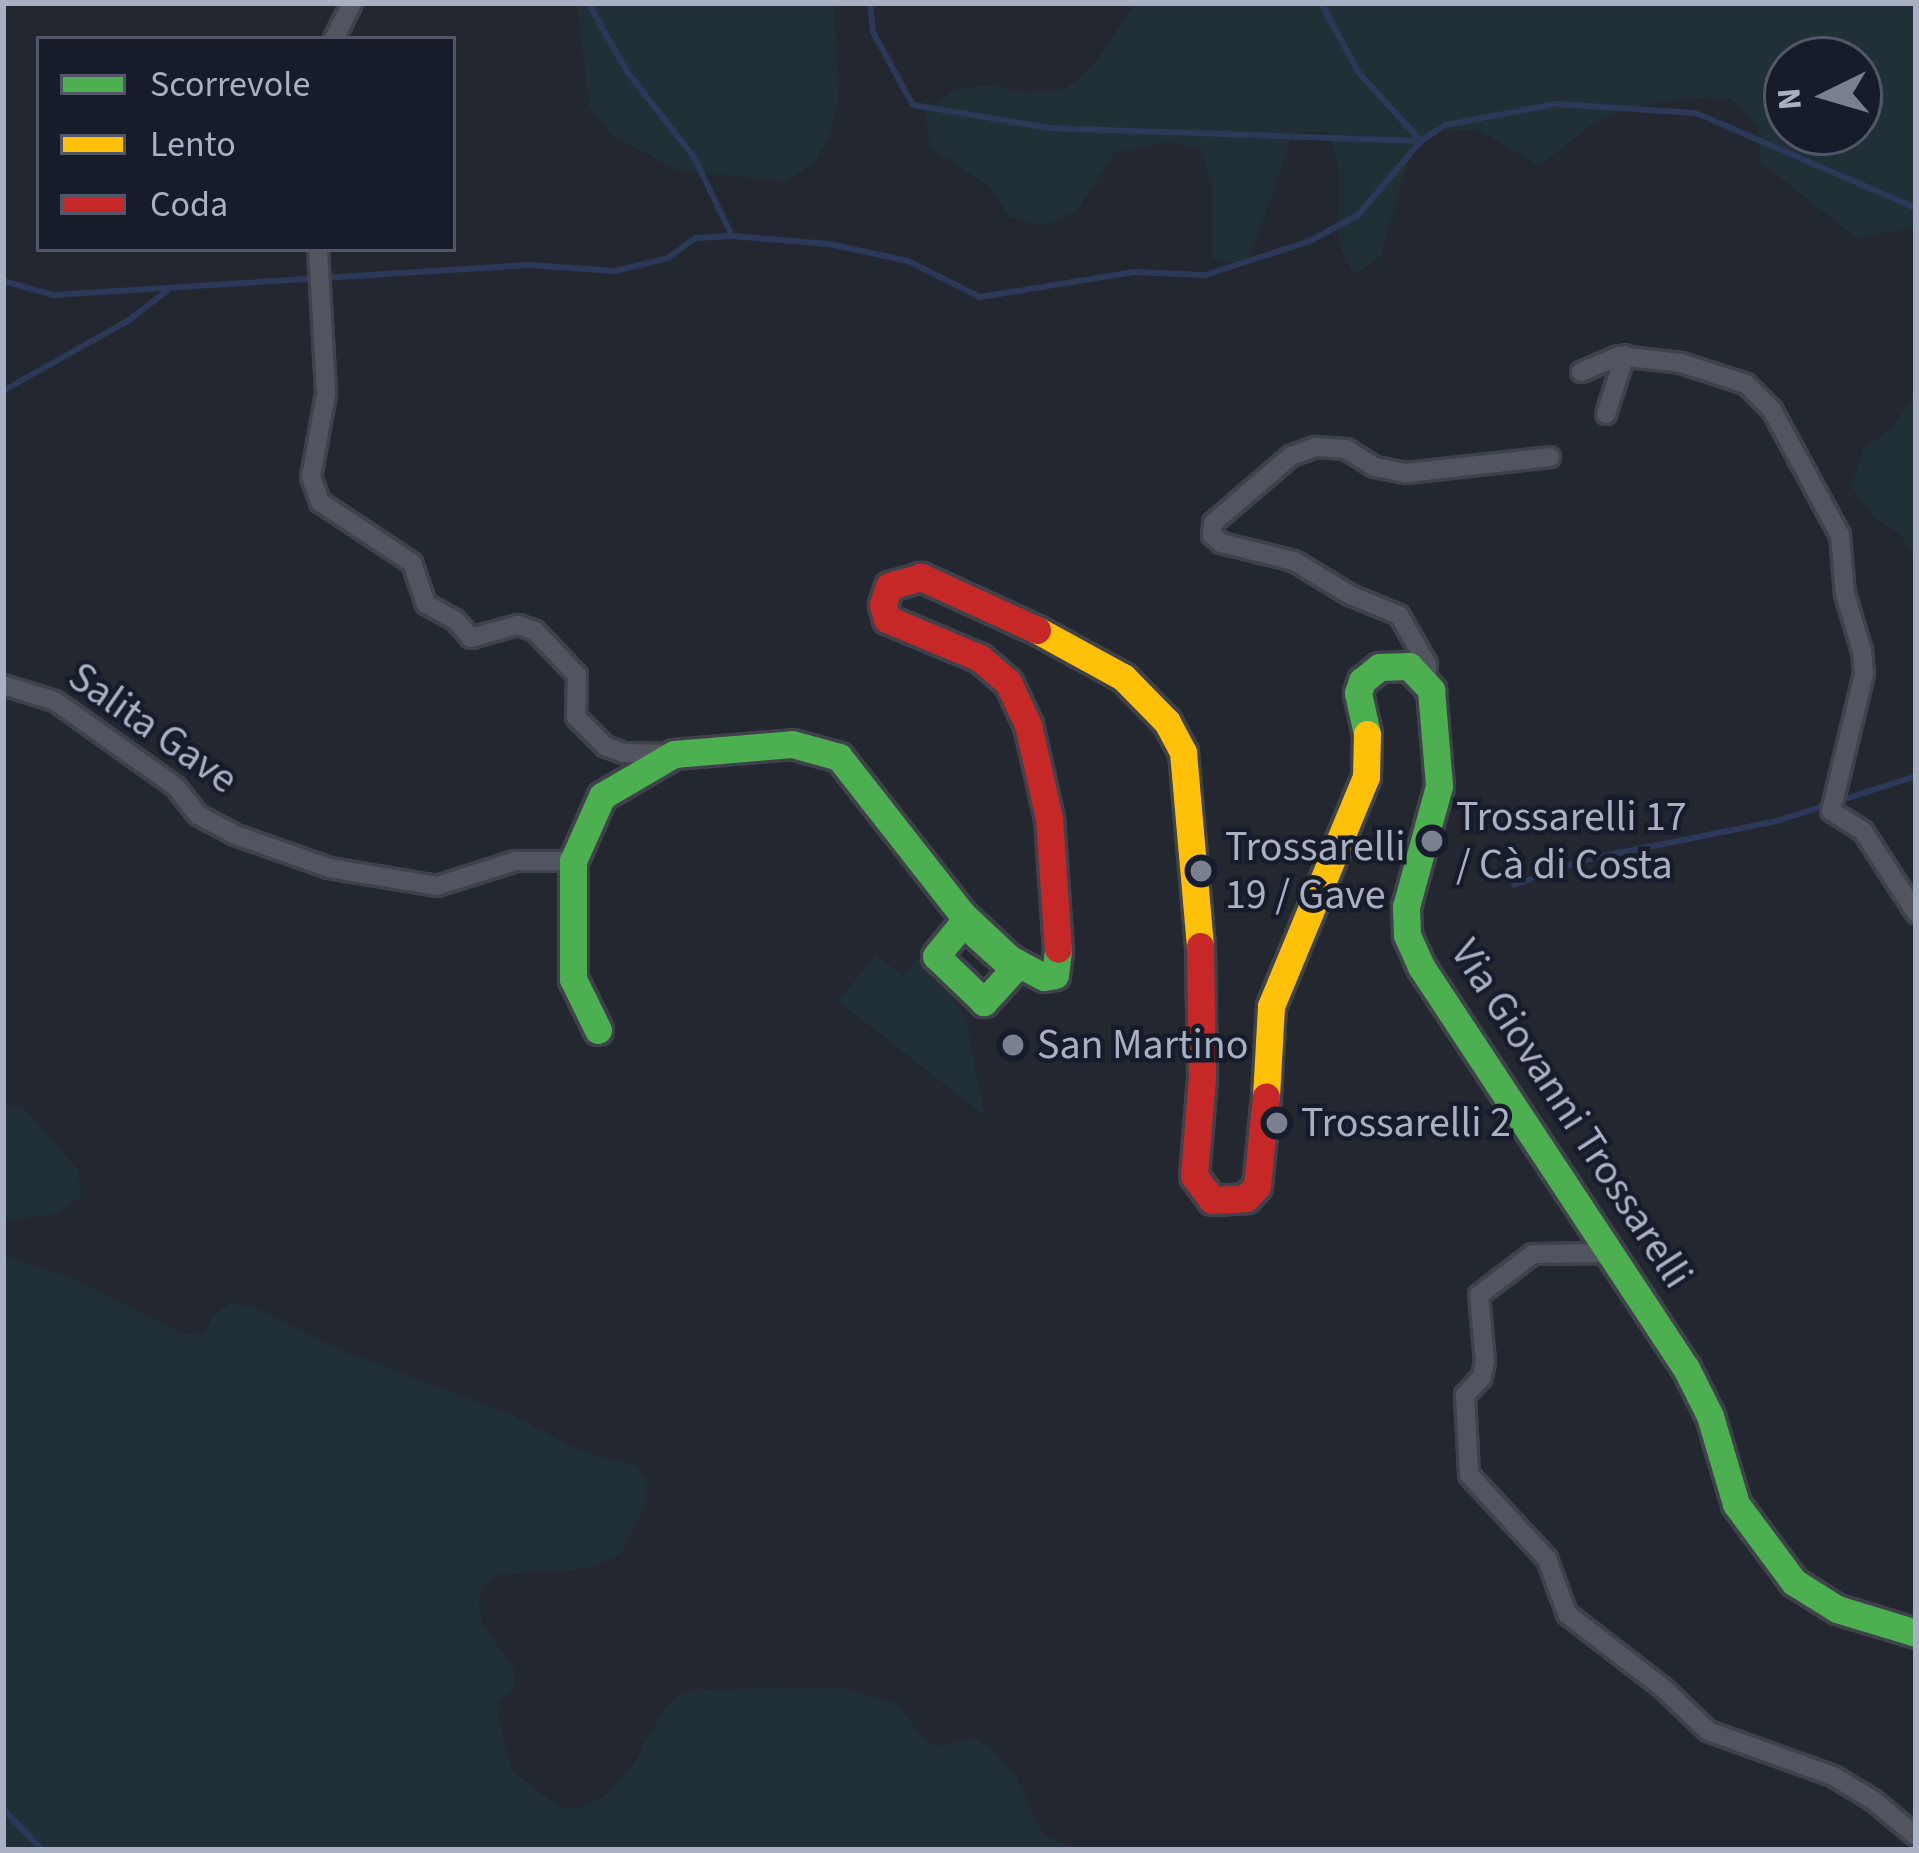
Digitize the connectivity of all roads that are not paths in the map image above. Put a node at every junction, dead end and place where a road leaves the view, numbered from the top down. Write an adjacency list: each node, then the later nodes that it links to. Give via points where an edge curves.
1 (352, 3): 2 (street)
2 (336, 36)
3 (318, 252): 10 (street, via 326,394 313,492 337,518 412,563 425,604 471,638 518,625 535,632 578,675 576,717 605,746)
4 (1625, 355): 5 (street); 6 (street); 12 (street, via 1695,366 1753,388 1836,525 1864,663 1831,811 1863,831)
5 (1581, 372)
6 (1606, 414)
7 (1550, 457): 8 (street, via 1406,473 1346,449 1316,447 1292,456 1213,523 1214,538 1294,561 1399,615)
8 (1427, 680): 10 (street, via 1399,663 1362,681 1368,758 1361,796 1271,1006 1261,1175 1246,1198 1220,1202 1204,1196 1194,1176 1202,968 1184,752 1145,697 1087,654 921,577 889,586 883,598 887,619 980,658 1008,682 1028,725 1048,818 1060,939 1060,963 1029,972 962,914 839,757 792,744); 14 (street, Via Giovanni Trossarelli, via 1439,786 1413,875 1407,935 1492,1081)
9 (3, 685): 11 (street, Salita Gave, via 55,701 176,787 198,815 329,868 437,886 516,861)
10 (674, 754): 11 (street, via 602,796)
11 (573, 861): 13 (street, via 573,979)
12 (1916, 913)
13 (598, 1030)
14 (1614, 1253): 15 (street, Via Giovanni Trossarelli, via 1711,1416 1736,1504 1771,1558 1837,1610); 16 (street, via 1533,1254 1483,1291 1476,1306 1485,1360 1465,1395 1467,1471 1546,1559 1567,1614 1708,1731 1833,1777)
15 (1916, 1633)
16 (1916, 1835)

